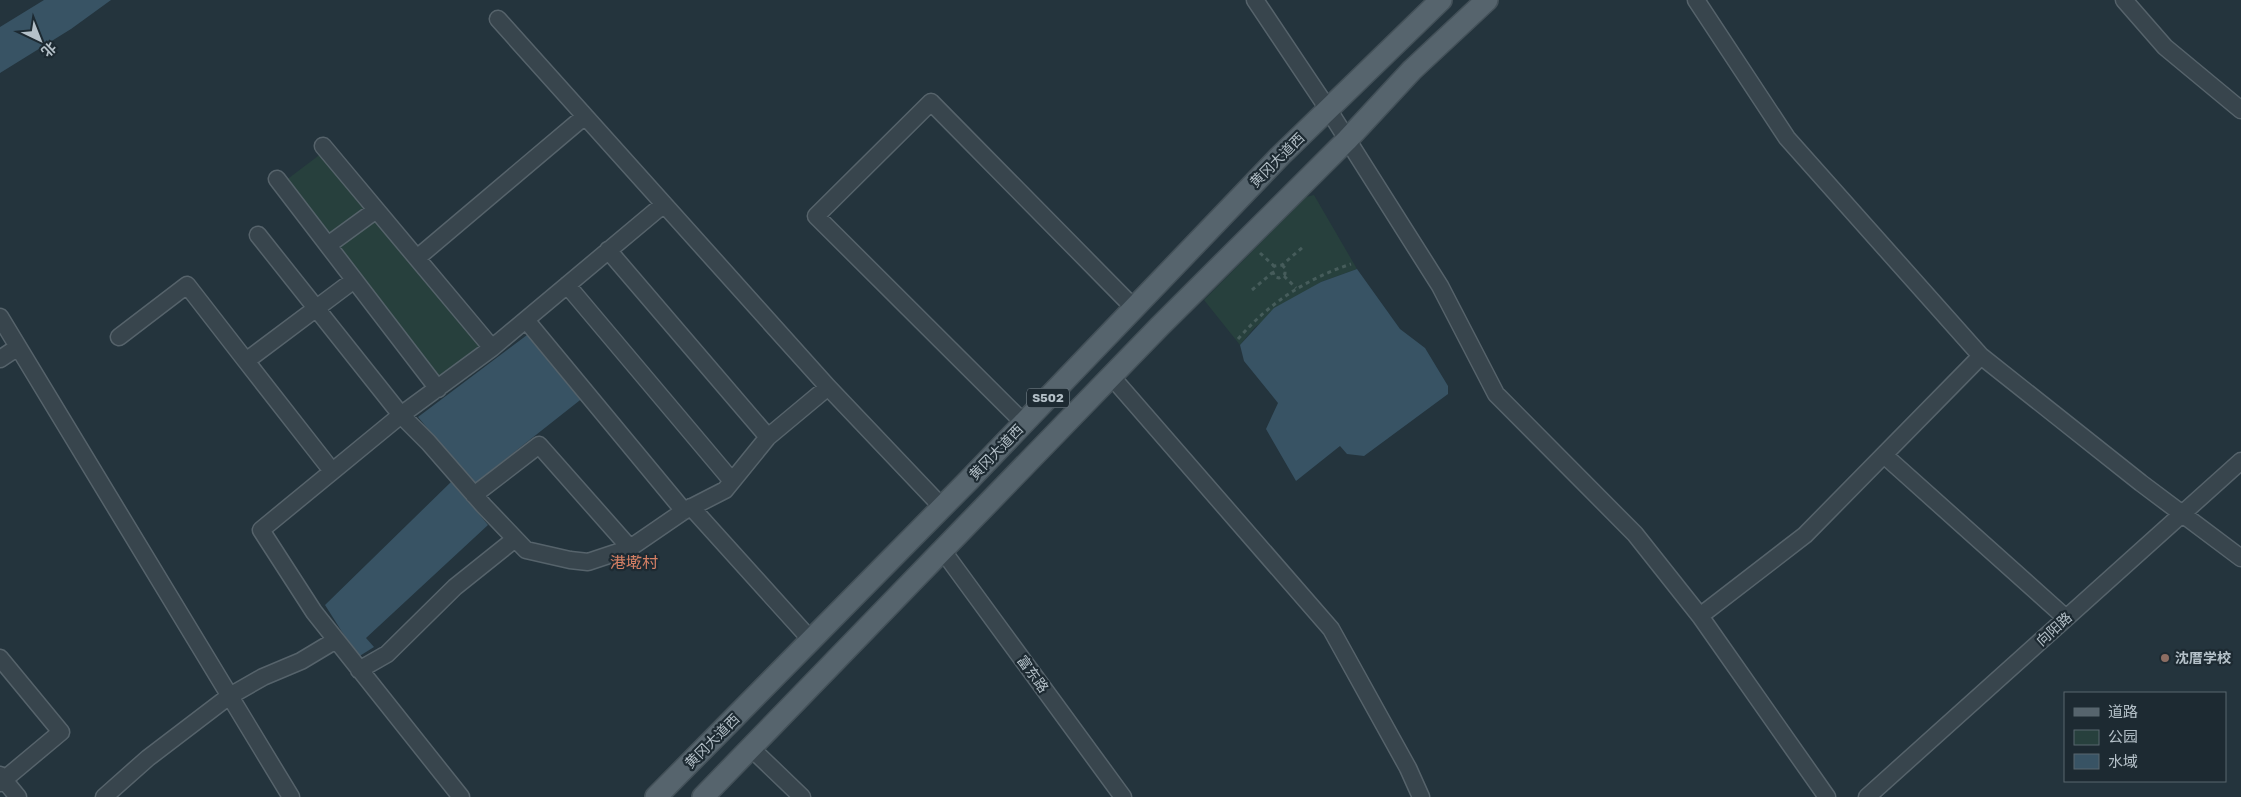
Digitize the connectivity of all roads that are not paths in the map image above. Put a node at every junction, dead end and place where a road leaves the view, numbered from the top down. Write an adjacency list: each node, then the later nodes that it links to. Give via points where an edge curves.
1 (1255, 0): 7 (street)
2 (1441, 0): 7 (main road, 黄冈大道西 / S502)
3 (1488, 0): 10 (main road, S502, via 1412,70)
4 (1696, 0): 27 (street, via 1787,138)
5 (2124, 0): 8 (street, via 2164,47)
6 (498, 19): 9 (street)
7 (1328, 109): 10 (street); 21 (main road, 黄冈大道西 / S502)
8 (2241, 110)
9 (585, 116): 13 (street); 18 (street)
10 (1347, 140): 30 (main road, S502); 48 (street, via 1440,286 1496,394 1635,534)
11 (324, 146): 14 (street)
12 (277, 179): 16 (street)
13 (664, 204): 17 (street); 31 (street)
14 (376, 210): 16 (street); 18 (street)
15 (258, 235): 33 (street)
16 (328, 245): 19 (street)
17 (608, 250): 20 (street); 35 (street)
18 (417, 258): 26 (street)
19 (354, 280): 29 (street); 32 (street)
20 (566, 286): 23 (street); 39 (street)
21 (1134, 308): 34 (main road, 黄冈大道西 / S502); 34 (street, via 931,102 816,216)
22 (0, 317): 25 (street)
23 (526, 320): 26 (street); 42 (street)
24 (119, 337): 29 (street, via 187,285)
25 (18, 347): 28 (street); 54 (street)
26 (492, 348): 32 (street)
27 (1981, 356): 36 (street); 43 (street)
28 (0, 358)
29 (246, 361): 38 (street)
30 (1111, 376): 46 (main road, S502); 66 (street, via 1331,629)
31 (828, 386): 35 (street); 41 (street)
32 (438, 389): 33 (street)
33 (401, 416): 38 (street); 40 (street)
34 (1024, 423): 41 (main road, 黄冈大道西 / S502)
35 (768, 437): 39 (street)
36 (1884, 455): 48 (street, via 1805,535); 49 (street)
37 (2241, 461): 43 (street, 向阳路)
38 (332, 472): 50 (street, via 261,530)
39 (732, 481): 42 (street, via 725,490)
40 (474, 495): 44 (street); 45 (street, via 540,444)
41 (942, 507): 51 (main road, 黄冈大道西 / S502)
42 (687, 509): 45 (street); 51 (street)
43 (2182, 514): 47 (street); 49 (street, 向阳路)
44 (515, 538): 45 (street, via 526,550 588,562); 53 (street, via 455,587 386,654)
45 (630, 548)
46 (943, 551): 55 (main road, S502); 65 (street, 富东路)
47 (2241, 558)
48 (1700, 616): 67 (street)
49 (2066, 618): 68 (street, 向阳路)
50 (336, 640): 53 (street); 54 (street)
51 (811, 640): 62 (main road, 黄冈大道西 / S502)
52 (0, 658): 57 (street, via 61,732)
53 (360, 670): 61 (street)
54 (228, 697): 59 (street, via 148,758); 60 (street)
55 (751, 748): 63 (main road, S502); 64 (street)
56 (0, 775): 58 (street)
57 (0, 783)
58 (18, 797)
59 (104, 797)
60 (291, 797)
61 (461, 797)
62 (656, 797)
63 (703, 797)
64 (802, 797)
65 (1123, 797)
66 (1421, 797)
67 (1827, 797)
68 (1867, 797)

